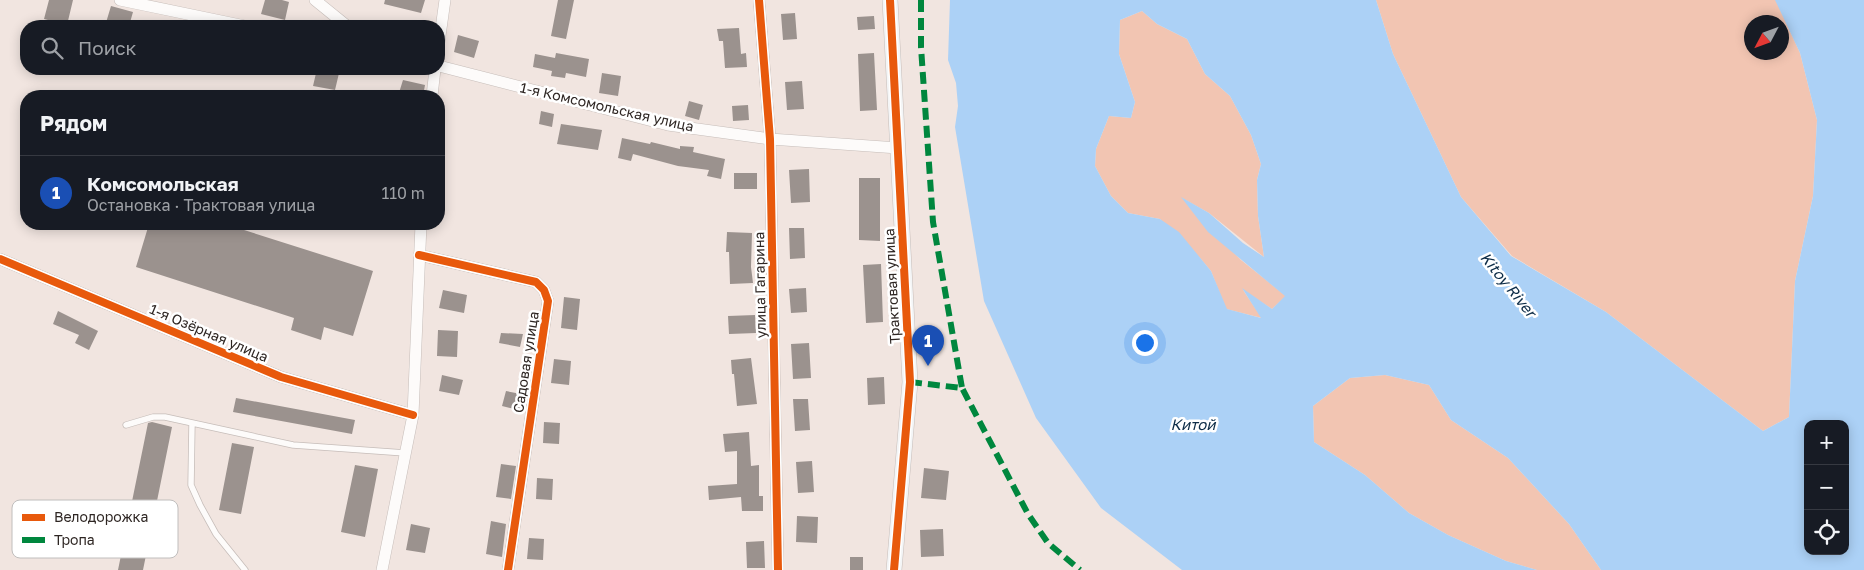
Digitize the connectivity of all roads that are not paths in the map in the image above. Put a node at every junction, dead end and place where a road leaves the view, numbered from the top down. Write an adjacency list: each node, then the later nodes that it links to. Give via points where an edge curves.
1 (120, 0): 6 (street)
2 (315, 0): 7 (street)
3 (444, 0): 8 (street)
4 (759, 0): 12 (street, улица Гагарина)
5 (890, 0): 13 (street, Трактовая улица)
6 (217, 20)
7 (340, 20)
8 (442, 20)
9 (445, 68): 12 (street, 1-я Комсомольская улица, via 668,125)
10 (434, 75): 11 (street)
11 (433, 90)
12 (770, 139): 13 (street, 1-я Комсомольская улица); 24 (street, улица Гагарина)
13 (898, 148): 25 (street, Трактовая улица, via 910,382)
14 (421, 230): 15 (street)
15 (419, 255): 17 (street); 23 (street, Садовая улица, via 536,282 548,301)
16 (0, 259): 17 (street, 1-я Озёрная улица, via 281,377)
17 (413, 414): 20 (street)
18 (192, 423): 19 (lane, via 153,417); 20 (lane, via 293,445); 21 (lane, via 191,486 216,534)
19 (126, 425)
20 (405, 453): 22 (street)
21 (245, 570)
22 (382, 570)
23 (508, 570)
24 (778, 570)
25 (894, 570)

